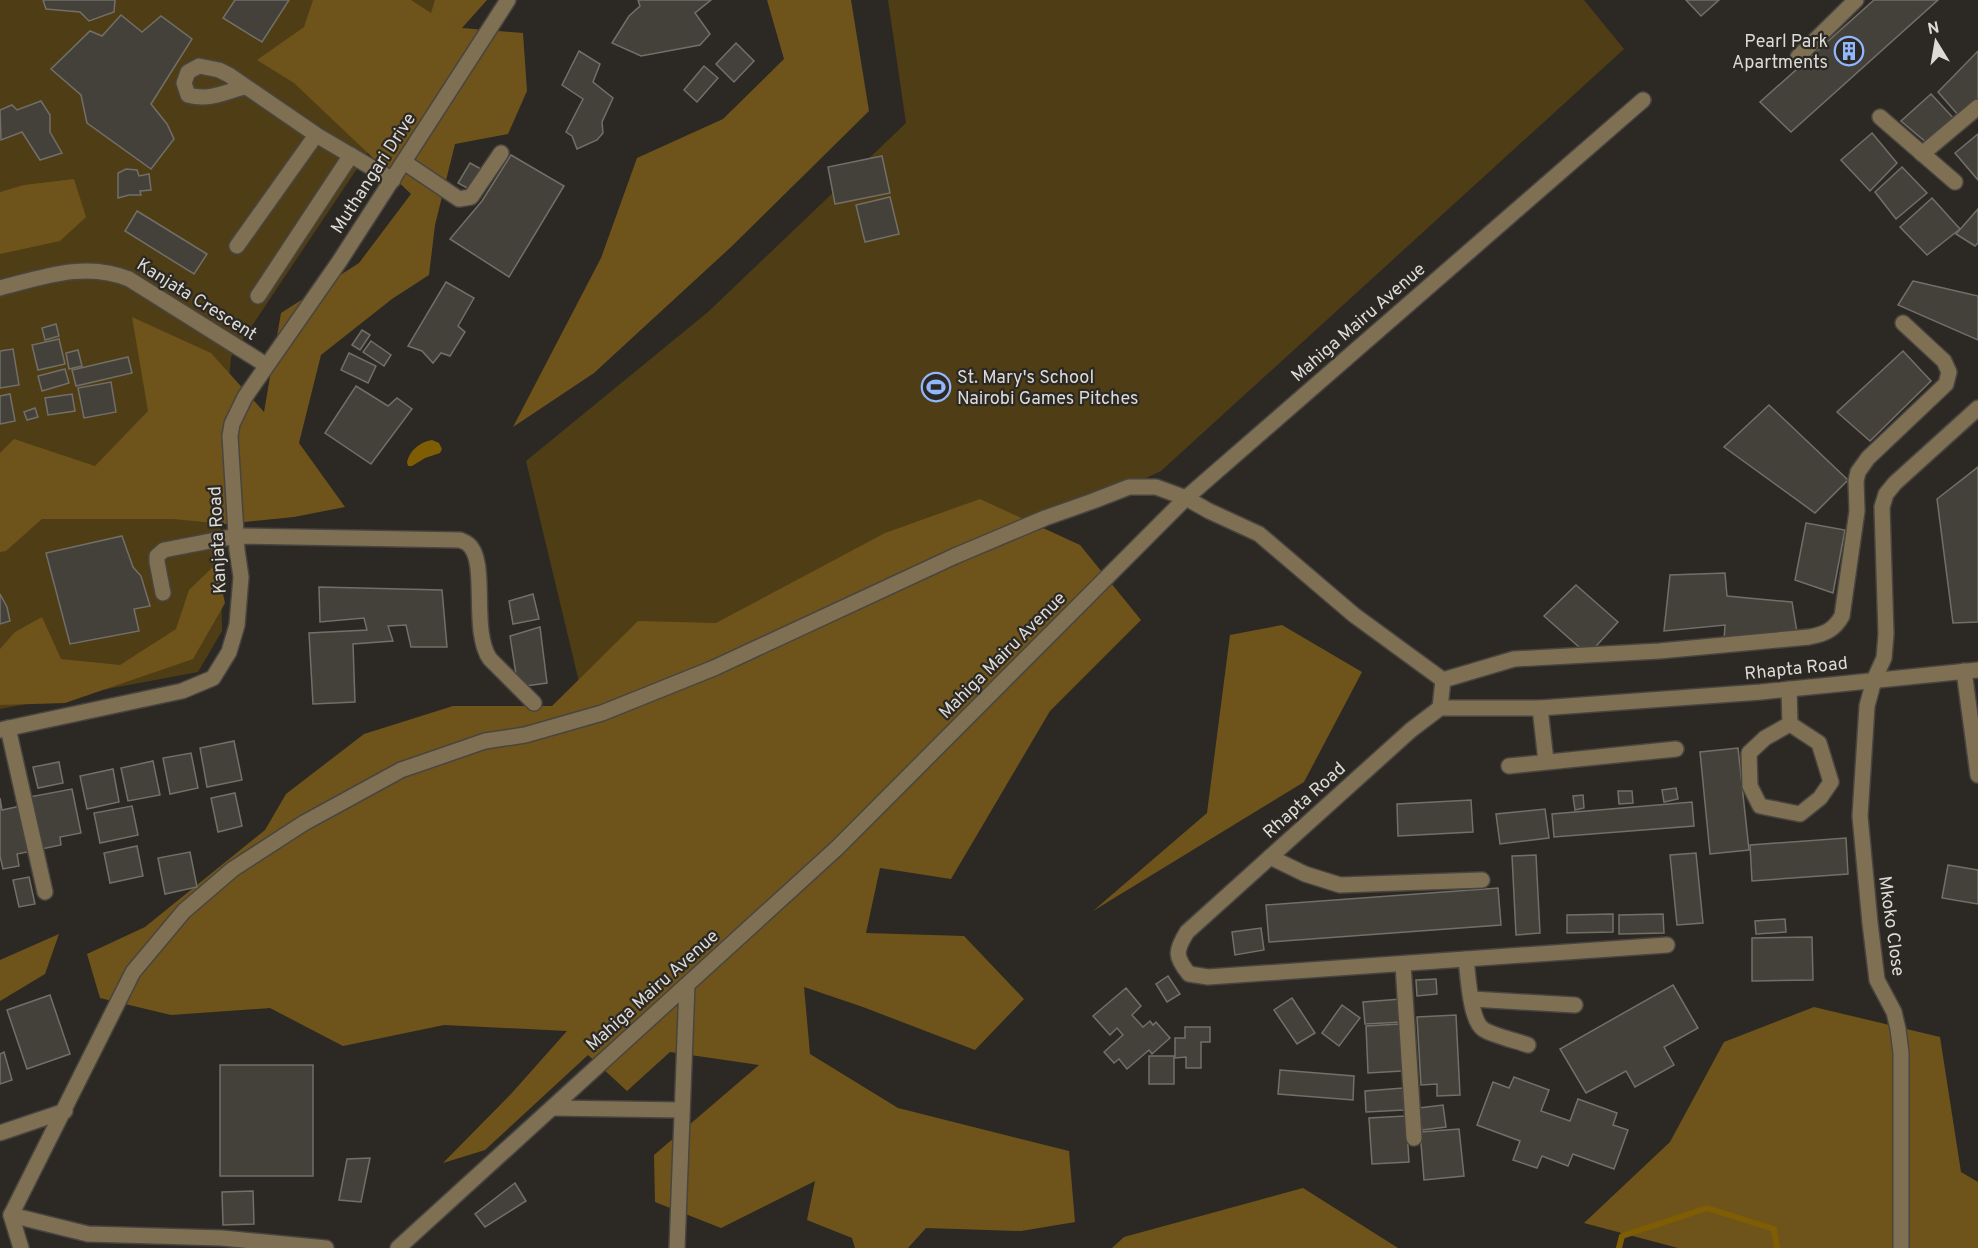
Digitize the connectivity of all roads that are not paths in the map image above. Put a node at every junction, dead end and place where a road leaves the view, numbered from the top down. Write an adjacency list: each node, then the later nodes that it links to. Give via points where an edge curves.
1 (508, 0): 12 (street, Muthangari Drive)
2 (1856, 0): 3 (street)
3 (1798, 57)
4 (244, 87): 8 (street)
5 (1643, 100): 21 (street, Mahiga Mairu Avenue)
6 (1978, 107): 10 (street)
7 (1880, 117): 10 (street)
8 (316, 135): 11 (street); 15 (street)
9 (501, 153): 12 (street, via 471,197 459,199)
10 (1923, 154): 14 (street)
11 (351, 155): 13 (street); 17 (street)
12 (404, 162): 13 (street, Muthangari Drive)
13 (393, 180): 19 (street, Muthangari Drive)
14 (1955, 182)
15 (237, 246)
16 (0, 288): 19 (street, Kanjata Crescent, via 66,272 116,273)
17 (258, 296)
18 (1902, 322): 25 (street, via 1944,361 1949,372 1946,384 1858,472 1854,534 1842,616 1836,627 1809,637 1514,659)
19 (266, 365): 22 (street, Kanjata Road, via 232,424)
20 (1978, 408): 26 (street, Mkoko Close, via 1886,494 1882,507 1886,634 1884,657)
21 (1186, 498): 25 (street, via 1259,534 1354,615); 43 (street, Mahiga Mairu Avenue, via 837,849); 49 (street, via 1156,487 1129,487 1005,535 714,668 602,713 525,735 485,741 401,771 304,823 233,869 184,911 133,972)
22 (237, 536): 23 (street, via 164,550 157,556); 28 (street, via 460,540 468,544 477,560 484,651); 32 (street, Kanjata Road, via 241,577 237,625 229,652 213,678 182,691)
23 (163, 592)
24 (1971, 671): 26 (street, Rhapta Road); 36 (street)
25 (1443, 680): 29 (street)
26 (1874, 680): 27 (street, Rhapta Road); 57 (street, Mkoko Close, via 1864,728 1860,816 1877,980 1894,1012 1901,1053)
27 (1789, 689): 30 (street, Rhapta Road); 31 (street)
28 (534, 703)
29 (1440, 708): 30 (street, Rhapta Road); 37 (street, Rhapta Road)
30 (1540, 708): 34 (street)
31 (1790, 724): 31 (street, via 1764,738 1749,753 1750,786 1760,806 1800,814 1820,798 1831,782 1820,743)
32 (4, 729): 39 (street)
33 (1676, 749): 34 (street)
34 (1546, 761): 35 (street)
35 (1509, 766)
36 (1978, 775)
37 (1270, 857): 38 (street, via 1340,885); 42 (street, Rhapta Road, via 1186,932 1178,946 1179,962 1189,974 1208,977)
38 (1482, 880)
39 (45, 892)
40 (1667, 945): 41 (street, Rhapta Road)
41 (1466, 959): 42 (street, Rhapta Road); 44 (street)
42 (1403, 964): 51 (street)
43 (687, 985): 47 (street, Mahiga Mairu Avenue); 48 (street)
44 (1472, 999): 45 (street); 46 (street, via 1482,1029)
45 (1575, 1005)
46 (1528, 1045)
47 (552, 1108): 48 (street); 55 (street, Mahiga Mairu Avenue)
48 (682, 1110): 56 (street)
49 (65, 1111): 50 (street); 52 (street)
50 (0, 1133)
51 (1414, 1138)
52 (11, 1215): 53 (street); 54 (street, via 88,1234 222,1238)
53 (21, 1248)
54 (326, 1248)
55 (398, 1248)
56 (677, 1248)
57 (1900, 1248)

